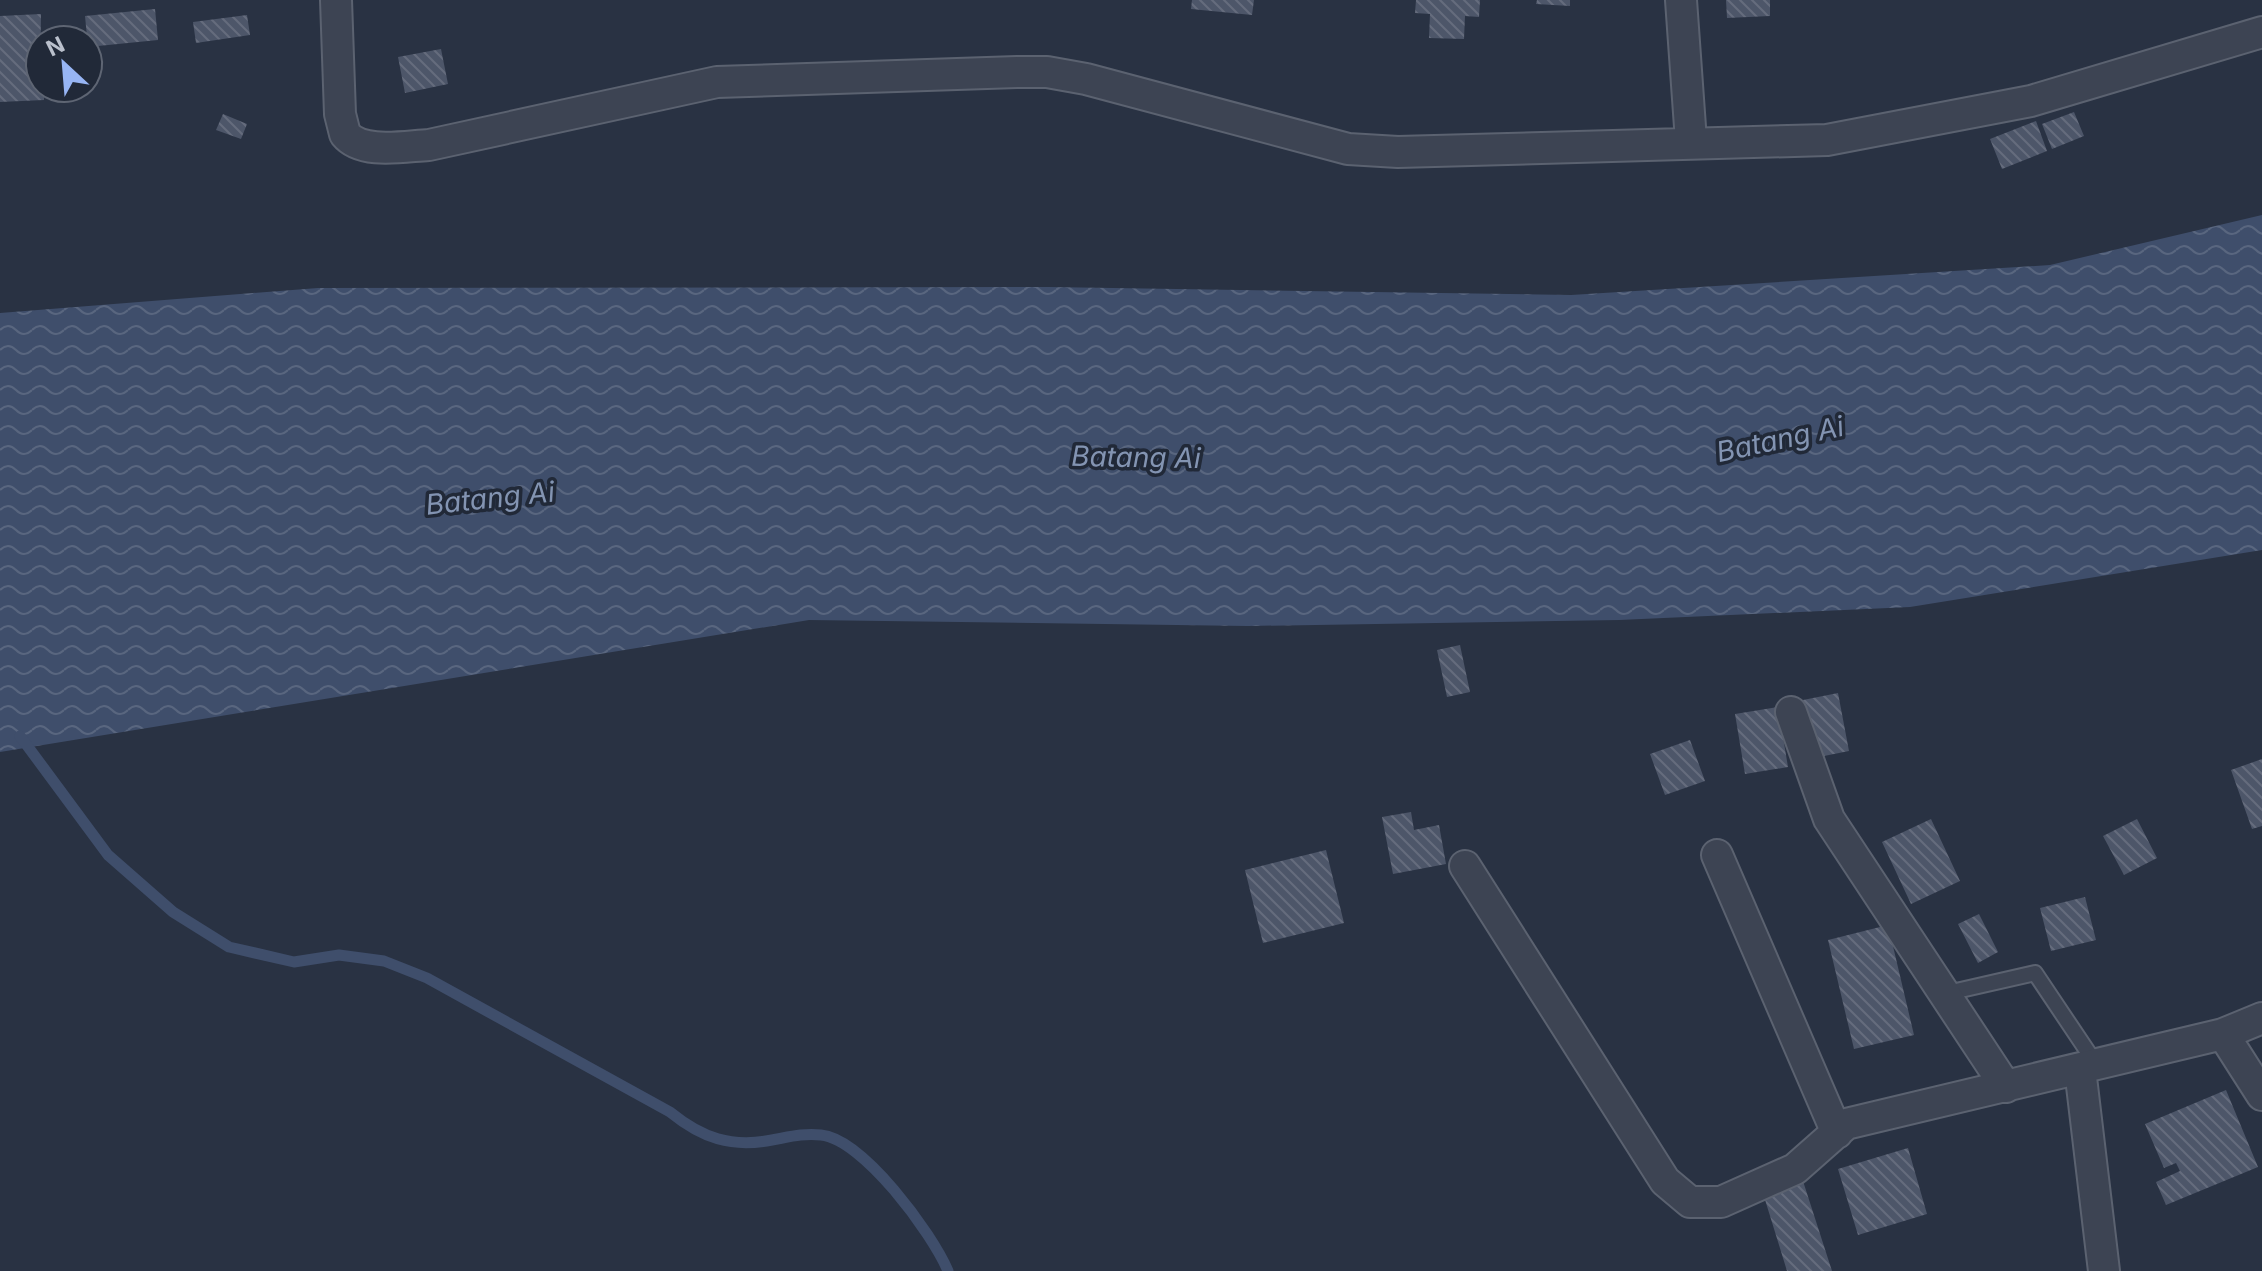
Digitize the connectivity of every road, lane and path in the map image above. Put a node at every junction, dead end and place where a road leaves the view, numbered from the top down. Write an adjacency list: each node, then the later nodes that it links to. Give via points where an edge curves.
1 (336, 0): 4 (street, via 342,126 350,140 367,146 429,145 717,82 1017,72 1086,79 1348,149 1398,152)
2 (1681, 0): 4 (street)
3 (2262, 32): 4 (street, via 2031,101 1827,140)
4 (1691, 141)
5 (1791, 712): 8 (street, via 1829,819)
6 (1717, 855): 14 (street)
7 (1465, 866): 14 (street, via 1676,1194 1690,1202 1721,1202 1795,1169)
8 (1943, 994): 11 (lane, via 2035,973); 12 (street)
9 (2262, 1018): 10 (street)
10 (2223, 1034): 11 (street); 13 (street)
11 (2088, 1067): 12 (street); 15 (street)
12 (2006, 1087): 14 (street, via 1846,1124)
13 (2262, 1095)
14 (1837, 1133)
15 (2104, 1271)

